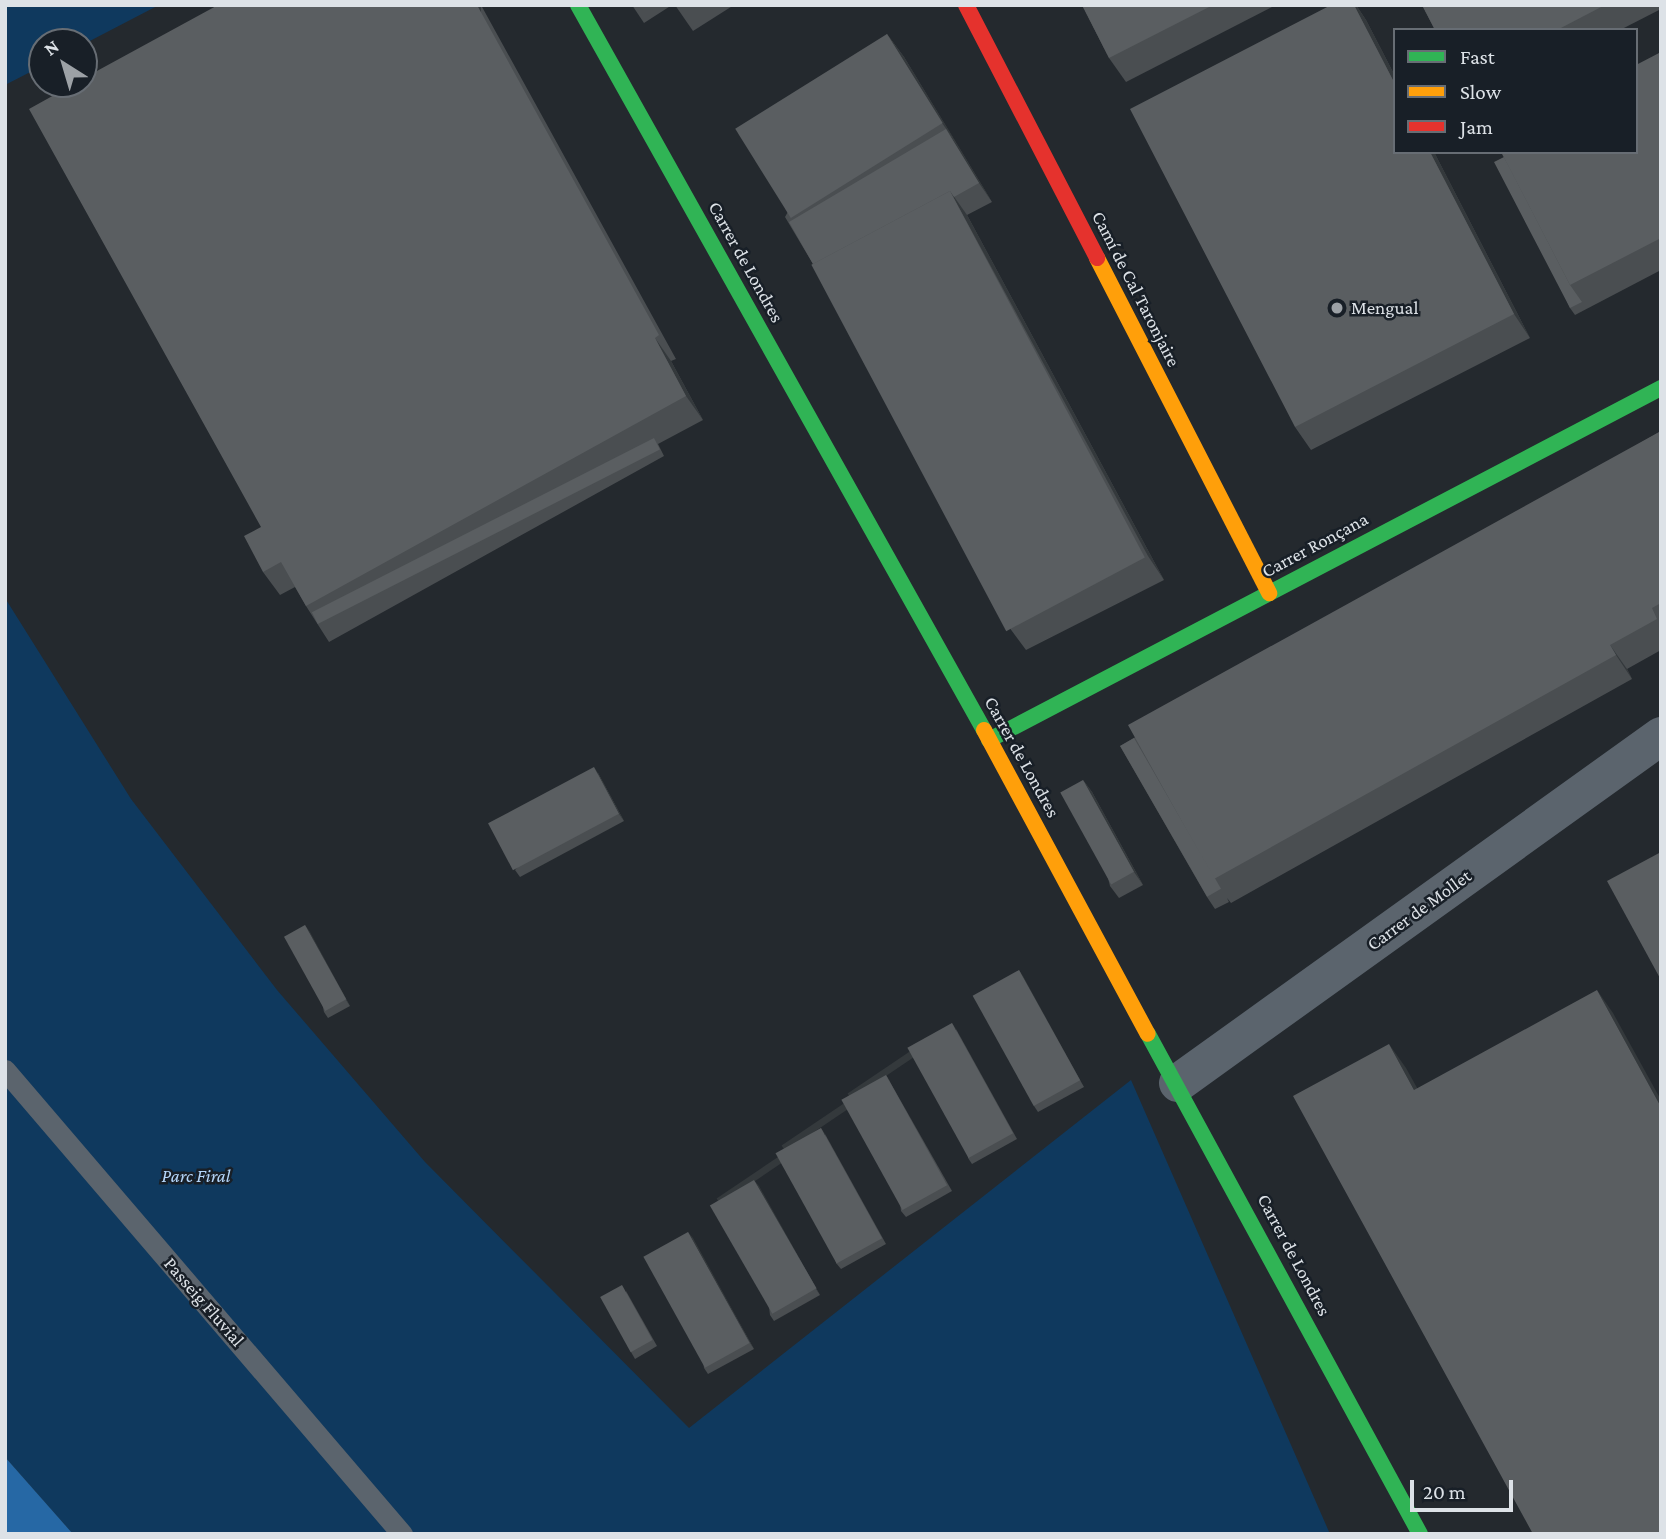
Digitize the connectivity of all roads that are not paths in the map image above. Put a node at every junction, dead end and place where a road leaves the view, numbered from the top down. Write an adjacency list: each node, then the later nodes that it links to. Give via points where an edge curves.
1 (578, 5): 6 (street, Carrer de Londres)
2 (966, 5): 4 (street, Camí de Cal Taronjaire)
3 (1661, 388): 4 (street, Carrer Ronçana)
4 (1269, 593): 6 (street, Carrer Ronçana)
5 (1661, 736): 8 (street, Carrer de Mollet)
6 (989, 740): 8 (street, Carrer de Londres)
7 (5, 1070): 9 (lane, Passeig Fluvial)
8 (1178, 1083): 10 (street, Carrer de Londres)
9 (402, 1534)
10 (1420, 1534)

